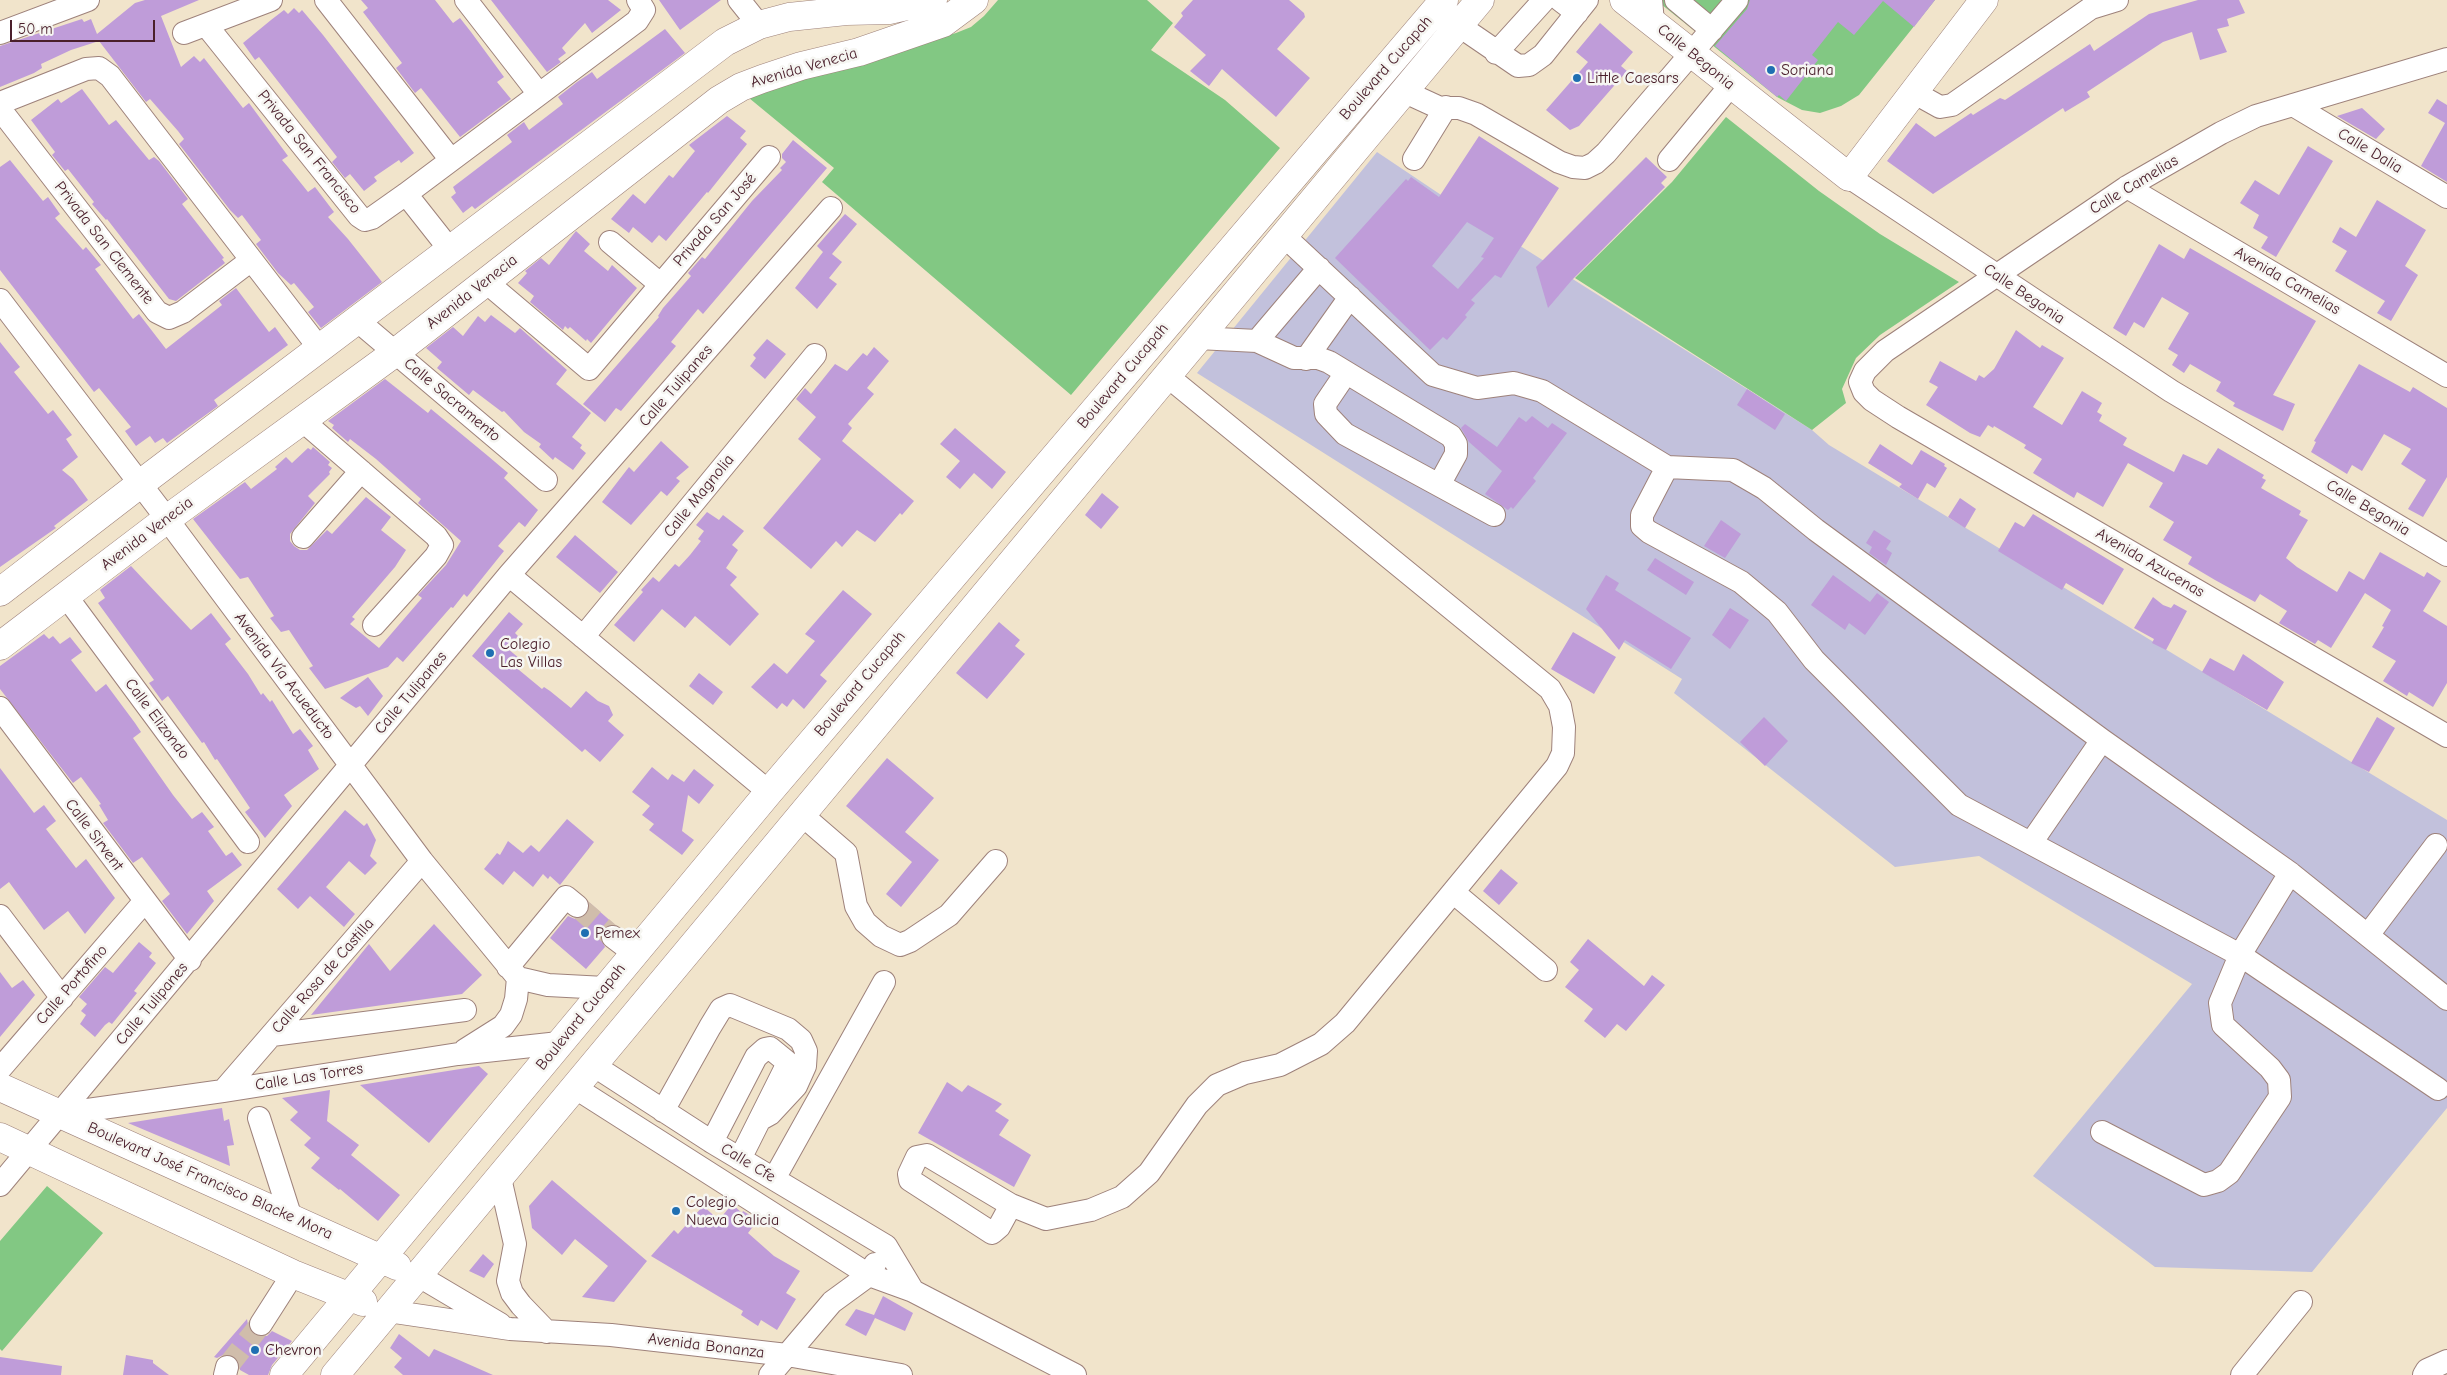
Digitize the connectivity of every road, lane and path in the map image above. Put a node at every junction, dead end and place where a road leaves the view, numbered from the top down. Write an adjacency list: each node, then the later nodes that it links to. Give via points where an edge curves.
1 (88, 0): 25 (street)
2 (271, 0): 21 (street)
3 (326, 0): 41 (street)
4 (466, 0): 34 (street)
5 (638, 0): 34 (street, Privada San Francisco, via 644,10 637,21)
6 (738, 0): 22 (street)
7 (933, 0): 19 (main road, via 889,10)
8 (974, 0): 27 (main road, Avenida Venecia, via 943,24)
9 (1444, 0): 89 (main road, Boulevard Cucapah)
10 (1480, 0): 23 (main road, Boulevard Cucapah)
11 (1544, 0): 28 (street)
12 (1624, 0): 20 (main road, Calle Begonia)
13 (1676, 0): 24 (street)
14 (1737, 0): 24 (street)
15 (1984, 0): 33 (main road)
16 (2117, 0): 18 (street)
17 (1575, 4): 28 (street, via 1543,55 1529,65 1518,66)
18 (2086, 4): 33 (street, via 1952,105 1940,107)
19 (846, 11): 22 (main road, via 789,17); 27 (main road, via 861,28 863,35)
20 (1652, 11): 29 (main road, Calle Begonia)
21 (206, 25): 26 (street); 45 (street, Privada San Francisco, via 359,216 366,220 372,218)
22 (759, 25): 50 (main road, via 725,42 684,72)
23 (1458, 25): 28 (street); 32 (main road, Boulevard Cucapah)
24 (1712, 30): 29 (street)
25 (0, 33)
26 (184, 33)
27 (859, 52): 54 (main road, Avenida Venecia, via 762,78 719,100)
28 (1496, 53)
29 (1692, 55): 31 (main road, Calle Begonia); 37 (street, via 1606,153 1585,168 1559,162 1476,114)
30 (2447, 59): 36 (street, Calle Camelias)
31 (1731, 85): 42 (street); 43 (main road, Calle Begonia)
32 (1403, 91): 37 (street, via 1427,103); 48 (main road, Boulevard Cucapah)
33 (1913, 92): 43 (main road)
34 (539, 94): 41 (street, Privada San Francisco)
35 (0, 103): 51 (street, via 86,68 99,68 110,76)
36 (2293, 105): 44 (street, Calle Camelias, via 2256,116 2221,133); 46 (street, Calle Dalia)
37 (1446, 107): 40 (street)
38 (0, 109): 51 (street, Privada San Clemente, via 157,312 169,318 183,312)
39 (769, 157): 55 (street, Privada San José)
40 (1414, 159)
41 (451, 160): 45 (street, Privada San Francisco)
42 (1669, 160)
43 (1849, 177): 53 (street, Calle Begonia)
44 (2127, 187): 53 (street, Calle Camelias); 67 (street, Avenida Camelias)
45 (406, 194): 50 (street)
46 (2447, 198)
47 (831, 208): 79 (street, Calle Tulipanes)
48 (1283, 235): 52 (street); 59 (main road, Boulevard Cucapah)
49 (610, 242): 55 (street)
50 (451, 251): 58 (main road)
51 (250, 261): 61 (street)
52 (1319, 268): 56 (street); 60 (street)
53 (1997, 277): 68 (street, Calle Camelias, via 1885,351 1865,371); 78 (street, Calle Begonia, via 2171,392)
54 (485, 281): 55 (street, Privada San José, via 589,369); 62 (main road, Avenida Venecia)
55 (660, 284)
56 (1350, 297): 64 (street); 70 (street, via 1433,375 1477,388 1514,383 1542,391)
57 (0, 300): 73 (street, Avenida Vía Acueducto)
58 (358, 320): 61 (main road); 62 (street, Calle Sacramento)
59 (1198, 338): 60 (street); 66 (main road, Boulevard Cucapah)
60 (1257, 342): 64 (street, via 1294,358)
61 (320, 349): 73 (main road)
62 (396, 352): 69 (main road, Avenida Venecia); 72 (street, Calle Sacramento)
63 (815, 355): 83 (street, Calle Magnolia)
64 (1306, 359): 65 (street, via 1318,358)
65 (1346, 373): 74 (street, via 1451,436 1456,444 1456,454); 74 (street, via 1325,404 1326,414 1354,440)
66 (1166, 375): 90 (main road, Boulevard Cucapah); 97 (street, via 1550,689 1560,706 1564,736 1563,753 1557,766)
67 (2447, 376)
68 (1860, 382): 86 (street, Avenida Azucenas, via 1872,400 1898,416)
69 (303, 421): 71 (street); 76 (main road, Avenida Venecia)
70 (1667, 467): 87 (street, via 1732,470 1764,488 1824,536); 92 (street, via 1642,515 1642,526 1742,582 1777,612 1814,660 1959,805)
71 (361, 471): 77 (street); 82 (street, via 436,536 442,545 436,556)
72 (546, 480)
73 (140, 484): 76 (street, Avenida Vía Acueducto); 80 (main road)
74 (1440, 485): 75 (street)
75 (1494, 515)
76 (167, 518): 81 (main road, Avenida Venecia); 88 (street, Avenida Vía Acueducto)
77 (303, 537)
78 (2447, 555)
79 (509, 575): 83 (street); 88 (street, Calle Tulipanes)
80 (0, 592)
81 (66, 596): 84 (main road, Avenida Venecia); 91 (street, Calle Elizondo)
82 (374, 624)
83 (584, 637): 89 (street)
84 (0, 646)
85 (0, 708): 98 (street, Calle Sirvent)
86 (2447, 736)
87 (2102, 740): 92 (street); 96 (street)
88 (350, 766): 95 (street, Avenida Vía Acueducto); 103 (street, Calle Tulipanes)
89 (769, 792): 107 (main road, Boulevard Cucapah, via 623,945)
90 (802, 815): 94 (street, via 846,854 856,906 865,922 900,946 949,916); 114 (main road, Boulevard Cucapah)
91 (248, 842)
92 (2031, 844): 102 (street)
93 (2436, 846): 101 (street)
94 (996, 861)
95 (422, 862): 105 (street, Avenida Vía Acueducto); 111 (street, Calle Rosa de Castilla)
96 (2290, 873): 101 (street); 102 (street)
97 (1453, 892): 104 (street); 134 (street, via 1345,1024 1321,1044 1280,1065 1245,1073 1217,1085 1197,1105 1149,1174 1122,1197 1091,1210 1046,1219)
98 (144, 902): 103 (street, Calle Sirvent); 108 (street, Calle Portofino)
99 (576, 906): 105 (street, via 566,897)
100 (0, 916): 108 (street)
101 (2368, 935): 109 (street)
102 (2240, 954): 118 (street); 126 (street, via 2220,1003 2223,1025 2270,1068 2279,1080 2280,1097 2229,1173 2204,1185)
103 (190, 960): 122 (street, Calle Tulipanes)
104 (1546, 970)
105 (513, 972): 107 (street, via 548,986); 113 (street, via 516,999 511,1015 503,1026)
106 (884, 982): 132 (street)
107 (605, 988): 112 (main road, Boulevard Cucapah)
108 (62, 998): 115 (street, Calle Portofino)
109 (2447, 998)
110 (465, 1010): 111 (street)
111 (272, 1035): 119 (street, Calle Rosa de Castilla)
112 (559, 1043): 113 (street, Calle Las Torres); 137 (main road, Boulevard Cucapah)
113 (458, 1054): 119 (street, Calle Las Torres)
114 (593, 1065): 117 (main road, Boulevard Cucapah); 120 (street, Calle Cfe)
115 (0, 1068)
116 (0, 1087): 122 (main road, Boulevard José Francisco Blacke Mora)
117 (574, 1087): 123 (street, Calle Cfe); 131 (main road, Boulevard Cucapah)
118 (2438, 1089)
119 (223, 1091): 122 (street, Calle Las Torres)
120 (636, 1093): 121 (street, Calle Cfe); 123 (street)
121 (663, 1111): 125 (street, via 721,1009 730,1005 788,1029 801,1040 806,1051 805,1066 796,1086 770,1114); 128 (street, Calle Cfe)
122 (59, 1114): 129 (street, Calle Tulipanes); 135 (main road, Boulevard José Francisco Blacke Mora)
123 (621, 1117): 139 (street, Calle Cfe)
124 (259, 1118): 135 (street)
125 (761, 1119): 128 (street, via 785,1069 786,1061 770,1048 756,1057); 130 (street)
126 (2102, 1132)
127 (0, 1138): 129 (main road)
128 (712, 1142): 130 (street, Calle Cfe)
129 (29, 1150): 133 (street, Calle Tulipanes); 138 (main road)
130 (740, 1159): 132 (street, Calle Cfe)
131 (500, 1178): 140 (main road, Boulevard Cucapah); 147 (street, via 515,1244 508,1281 521,1305)
132 (774, 1179): 136 (street, Calle Cfe)
133 (0, 1184)
134 (1011, 1205)
135 (291, 1218): 137 (main road, Boulevard José Francisco Blacke Mora)
136 (886, 1246): 139 (street); 141 (street, Calle Cfe)
137 (382, 1259): 140 (main road, Boulevard José Francisco Blacke Mora); 142 (main road, Boulevard Cucapah)
138 (293, 1274): 142 (main road); 145 (street)
139 (869, 1275): 141 (street, Calle Cfe); 148 (street, via 832,1302)
140 (419, 1276): 144 (main road, Boulevard Cucapah); 146 (street, Avenida Bonanza)
141 (913, 1291): 154 (street, Calle Cfe)
142 (347, 1297): 144 (main road); 150 (main road, Boulevard Cucapah)
143 (2300, 1302): 155 (street)
144 (388, 1311): 146 (street, Avenida Bonanza); 151 (main road, Boulevard Cucapah)
145 (261, 1324)
146 (510, 1329): 147 (street, Avenida Bonanza)
147 (548, 1332): 148 (street, Avenida Bonanza, via 611,1335)
148 (787, 1355): 152 (street); 153 (street, Avenida Bonanza)
149 (2447, 1361): 156 (street, via 2427,1370)
150 (284, 1375)
151 (335, 1375)
152 (770, 1375)
153 (901, 1375)
154 (1075, 1375)
155 (2242, 1375)
156 (2424, 1375)

